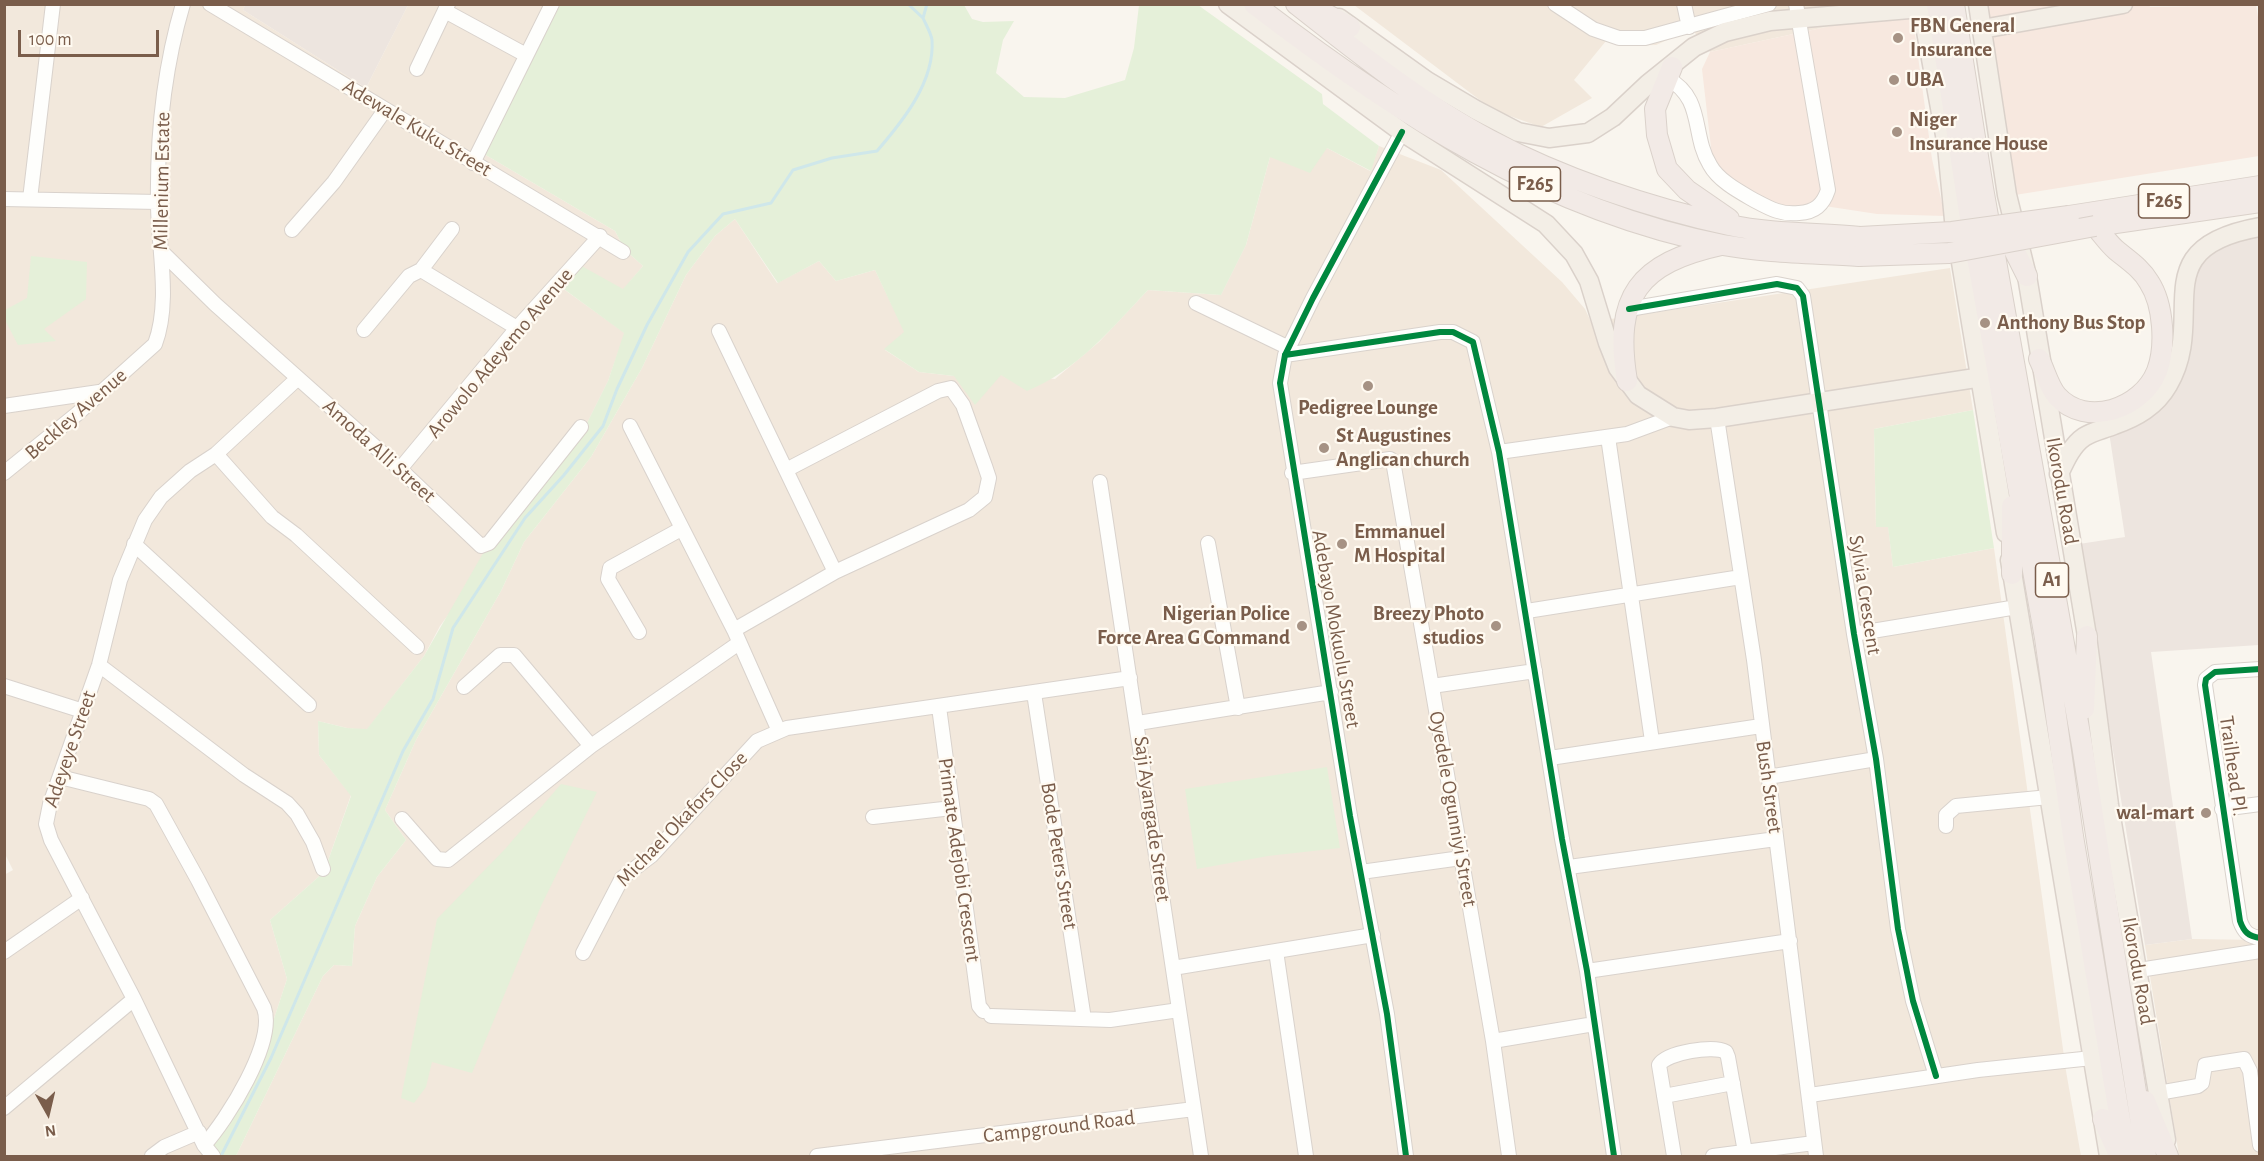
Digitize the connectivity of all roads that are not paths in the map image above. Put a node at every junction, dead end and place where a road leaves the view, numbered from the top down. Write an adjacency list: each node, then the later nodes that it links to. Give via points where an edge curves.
1 (53, 4): 31 (street)
2 (183, 4): 32 (street, Millenium Estate, via 166,81)
3 (210, 4): 24 (street, Adewale Kuku Street)
4 (552, 4): 21 (street)
5 (1228, 4): 25 (main road)
6 (1254, 4): 40 (highway, F265, via 1404,113 1485,160 1591,207)
7 (1296, 4): 20 (highway, F265)
8 (1555, 4): 19 (street, via 1593,29 1619,38 1645,38)
9 (1684, 4): 19 (street)
10 (1769, 4): 19 (street)
11 (1954, 4): 28 (highway, Ikorodu Road / A1)
12 (2066, 4): 18 (main road)
13 (2123, 4): 18 (main road)
14 (1314, 6): 20 (highway)
15 (1926, 6): 17 (main road); 26 (main road); 33 (highway, Ikorodu Road / A1)
16 (447, 8): 21 (street); 22 (street)
17 (1797, 11): 23 (main road, via 1725,32 1694,47); 23 (street, via 1828,190 1818,208 1809,213 1773,210 1736,190 1710,166 1695,107)
18 (1980, 18): 45 (main road, Ikorodu Road, via 2007,195)
19 (1689, 27)
20 (1347, 34): 23 (main road, via 1518,132 1549,138 1588,133 1613,117 1648,84); 35 (highway, F265, via 1426,101 1490,140 1588,182 1662,207)
21 (526, 55): 27 (street)
22 (417, 69)
23 (1669, 73): 35 (highway, via 1655,110 1657,135 1667,169 1687,190)
24 (385, 110): 27 (street, Adewale Kuku Street); 38 (street, via 334,182)
25 (1401, 132): 51 (street, Adebayo Mokuolu Street); 56 (main road, via 1546,224 1574,254 1589,281 1608,343)
26 (1947, 146): 33 (highway, via 1958,168); 54 (main road, via 1954,220)
27 (473, 163): 39 (street, Adewale Kuku Street)
28 (1983, 188): 45 (highway); 105 (highway, Ikorodu Road / A1)
29 (2256, 189): 34 (highway, F265); 41 (highway, F265, bridge)
30 (4, 199): 31 (street)
31 (30, 199): 32 (street)
32 (158, 202): 42 (street, Millenium Estate)
33 (1969, 212): 65 (highway, Ikorodu Road / A1)
34 (2095, 226): 41 (highway, F265, bridge, via 1949,253); 53 (highway, via 2150,283 2159,312 2163,347 2156,373 2143,390 2122,406 2083,412 2055,394)
35 (1745, 227): 41 (highway, F265)
36 (2259, 227): 72 (main road, via 2213,239 2194,258 2188,269 2181,348 2168,386 2147,410 2084,436)
37 (452, 229): 44 (street)
38 (292, 230)
39 (600, 236): 43 (street, Adewale Kuku Street); 48 (street, Arowolo Adeyemo Avenue)
40 (1724, 245): 41 (highway, F265); 47 (highway, via 1675,258 1648,274 1632,297)
41 (1860, 246)
42 (161, 251): 52 (street, Millenium Estate, via 161,329); 55 (street, Amoda Alli Street)
43 (623, 252)
44 (421, 270): 48 (street); 49 (street, via 409,276)
45 (2027, 276): 53 (main road, Ikorodu Road)
46 (1196, 303): 51 (street)
47 (1629, 309): 56 (highway, via 1623,328); 58 (street, Sylvia Crescent, via 1777,284 1797,288 1803,296)
48 (517, 327): 68 (street, Arowolo Adeyemo Avenue)
49 (363, 330)
50 (719, 331): 69 (street)
51 (1287, 352): 66 (street, via 1440,332 1464,336 1473,342 1477,352); 71 (street, Adebayo Mokuolu Street, via 1280,383)
52 (146, 354): 57 (street, Beckley Avenue)
53 (2039, 359): 72 (main road, Ikorodu Road)
54 (1982, 377): 58 (main road); 78 (main road)
55 (298, 378): 67 (street, Adeyeye Street); 68 (street, Amoda Alli Street)
56 (1627, 381): 60 (main road, via 1638,395)
57 (99, 392): 59 (street); 70 (street, Beckley Avenue)
58 (1818, 404): 61 (main road); 84 (street, Sylvia Crescent)
59 (4, 406)
60 (1672, 417): 61 (main road); 64 (street, via 1648,428)
61 (1716, 418): 79 (street, Bush Street)
62 (630, 426): 74 (street)
63 (581, 427): 68 (street, Amoda Alli Street, via 485,546 477,543)
64 (1608, 436): 66 (street); 80 (street)
65 (2011, 449): 78 (highway); 164 (highway, Ikorodu Road / A1)
66 (1499, 452): 82 (street)
67 (216, 454): 76 (street, Adeyeye Street, via 161,497); 87 (street, via 272,517 296,534)
68 (400, 469)
69 (786, 470): 77 (street); 77 (street, via 938,391 951,388 958,395 989,478 985,497 969,510)
70 (4, 473)
71 (1292, 473): 93 (street, Oyedele Ogunniyi Street, via 1394,461); 95 (street, Adebayo Mokuolu Street)
72 (2059, 474): 86 (main road, Ikorodu Road)
73 (1100, 482): 91 (street, Saji Ayangade Street)
74 (681, 529): 83 (street, via 610,568 608,579); 85 (street)
75 (1208, 543): 99 (street)
76 (134, 544): 88 (street, Adeyeye Street, via 120,580); 97 (street)
77 (835, 572): 85 (street)
78 (2012, 574): 81 (main road)
79 (1741, 577): 80 (street); 102 (street, Bush Street)
80 (1631, 596): 82 (street); 104 (street)
81 (2016, 607): 84 (street); 111 (main road)
82 (1527, 611): 90 (street)
83 (639, 632)
84 (1854, 633): 108 (street, Sylvia Crescent)
85 (737, 636): 103 (street); 106 (street)
86 (2087, 636): 105 (highway); 132 (main road, Ikorodu Road, via 2109,805)
87 (417, 647)
88 (99, 665): 100 (street, Adeyeye Street); 121 (street, via 287,803 313,842)
89 (2259, 669): 114 (street, Trailhead Pl., via 2215,672 2206,680)
90 (1535, 671): 93 (street); 107 (street)
91 (1130, 678): 96 (street); 101 (street, Saji Ayangade Street)
92 (4, 686): 100 (street)
93 (1432, 686): 119 (street, Oyedele Ogunniyi Street)
94 (464, 687): 106 (street, via 500,655 514,655)
95 (1331, 692): 99 (street); 122 (street, Adebayo Mokuolu Street)
96 (1034, 693): 98 (street); 136 (street, Bode Peters Street)
97 (309, 705)
98 (939, 707): 103 (street); 113 (street, Primate Adejobi Crescent)
99 (1238, 708): 101 (street)
100 (83, 711): 109 (street, Adeyeye Street)
101 (1138, 723): 131 (street, Saji Ayangade Street)
102 (1761, 726): 104 (street); 110 (street, Bush Street)
103 (778, 729): 130 (street, Michael Okafors Close, via 757,741 651,856 622,878)
104 (1652, 741): 107 (street)
105 (2082, 745): 140 (highway, Ikorodu Road / A1)
106 (591, 746): 116 (street, via 448,860 437,859)
107 (1550, 758): 120 (street)
108 (1876, 759): 110 (street); 141 (street, Sylvia Crescent, via 1904,965)
109 (60, 777): 123 (street, Adeyeye Street, via 46,824); 149 (street, via 156,804 264,1008 262,1045 228,1115)
110 (1768, 777): 118 (street, Bush Street)
111 (2049, 797): 117 (street, via 1956,806 1946,815); 139 (main road)
112 (2259, 804): 114 (street)
113 (952, 808): 115 (street); 136 (street, Primate Adejobi Crescent, via 979,1006 987,1013)
114 (2222, 809): 125 (street, Trailhead Pl., via 2240,921 2243,930)
115 (873, 818)
116 (402, 819)
117 (1946, 826)
118 (1776, 839): 120 (street); 126 (street, Bush Street)
119 (1461, 858): 122 (street); 138 (street, Oyedele Ogunniyi Street)
120 (1569, 867): 133 (street)
121 (323, 869)
122 (1361, 872): 124 (street, Adebayo Mokuolu Street)
123 (82, 898): 129 (street); 134 (street, Adeyeye Street)
124 (1373, 935): 127 (street); 157 (street, Adebayo Mokuolu Street)
125 (2259, 938)
126 (1790, 941): 133 (street); 144 (street, Bush Street)
127 (1276, 951): 131 (street); 156 (street)
128 (2259, 951): 132 (street)
129 (4, 952)
130 (583, 953)
131 (1173, 968): 135 (street, Saji Ayangade Street)
132 (2139, 970): 143 (main road, Ikorodu Road)
133 (1587, 971): 137 (street)
134 (134, 999): 146 (street); 149 (street, Adeyeye Street)
135 (1179, 1010): 136 (street, via 1110,1020); 147 (street, Saji Ayangade Street)
136 (1084, 1019)
137 (1594, 1024): 138 (street); 159 (street)
138 (1493, 1041): 158 (street, Oyedele Ogunniyi Street)
139 (2092, 1058): 141 (street); 148 (main road)
140 (2133, 1071): 165 (highway, Ikorodu Road / A1); 166 (highway)
141 (1935, 1076): 144 (street)
142 (1733, 1083): 145 (street); 145 (street, via 1726,1052 1714,1047 1662,1060 1659,1070); 152 (street)
143 (2158, 1093): 150 (street, via 2198,1086 2205,1065 2244,1059 2250,1071); 166 (main road, Ikorodu Road)
144 (1810, 1095): 151 (street, Bush Street)
145 (1664, 1096): 160 (street)
146 (4, 1108)
147 (1194, 1109): 154 (street, Campground Road); 155 (street, Saji Ayangade Street)
148 (2103, 1119): 162 (main road); 163 (highway)
149 (205, 1145): 153 (street, via 164,1147)
150 (2259, 1145)
151 (1815, 1150): 152 (street)
152 (1744, 1152): 161 (street)
153 (152, 1156)
154 (817, 1156)
155 (1202, 1156)
156 (1306, 1156)
157 (1406, 1156)
158 (1509, 1156)
159 (1614, 1156)
160 (1674, 1156)
161 (1713, 1156)
162 (2109, 1156)
163 (2119, 1156)
164 (2127, 1156)
165 (2146, 1156)
166 (2168, 1156)

